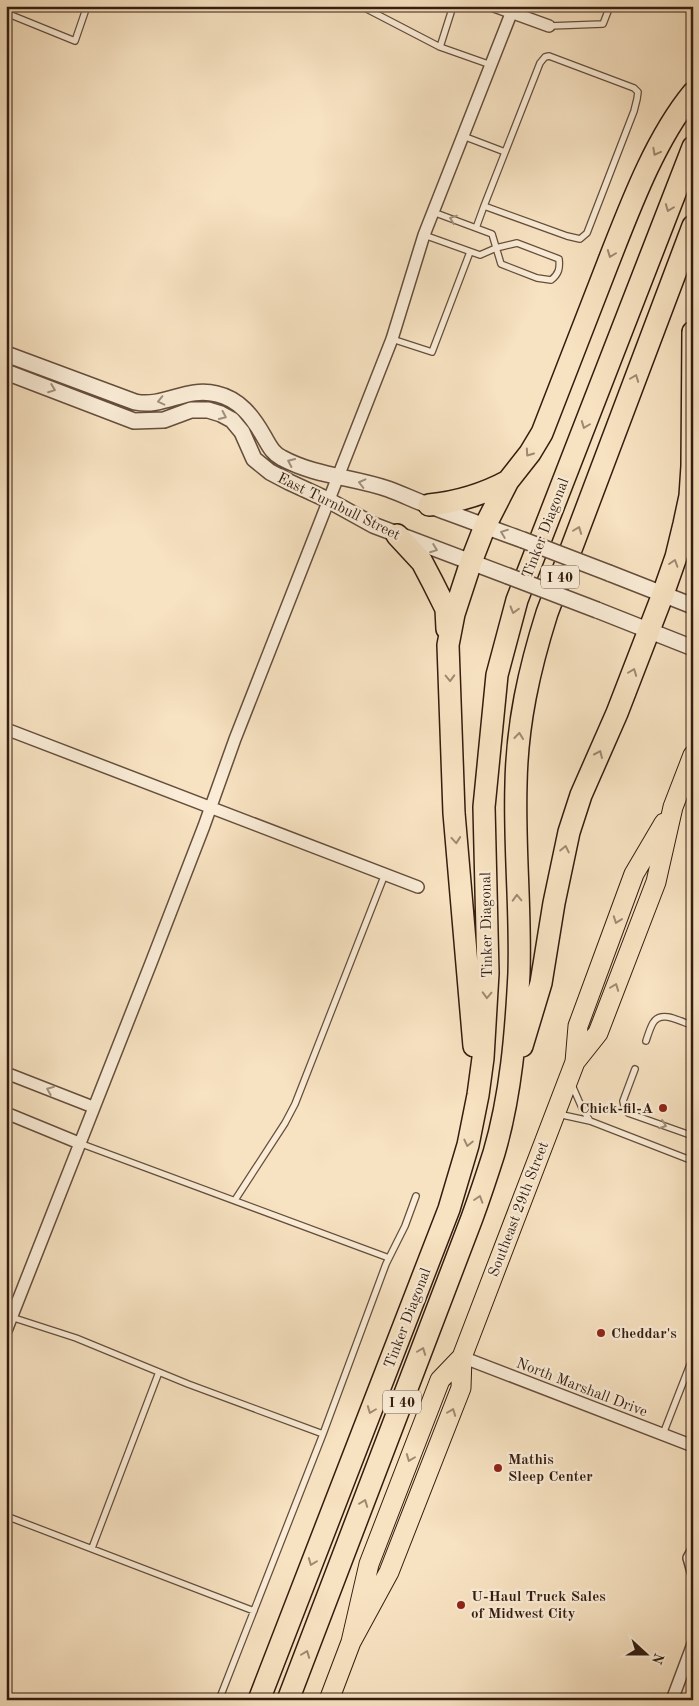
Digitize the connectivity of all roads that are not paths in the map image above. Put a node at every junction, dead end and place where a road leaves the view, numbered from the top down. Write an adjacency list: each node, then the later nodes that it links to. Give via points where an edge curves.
1 (87, 6): 7 (lane, via 74,41)
2 (360, 6): 9 (lane)
3 (454, 6): 9 (lane)
4 (494, 6): 6 (street)
5 (610, 6): 8 (lane, via 604,24)
6 (513, 10): 8 (street); 10 (street)
7 (6, 13)
8 (549, 26)
9 (440, 47): 10 (lane)
10 (491, 65): 12 (street)
11 (693, 92): 27 (highway, one-way to 27, via 679,109 629,209 542,433)
12 (463, 136): 14 (lane); 16 (street)
13 (693, 147): 48 (highway, Tinker Diagonal / I 40, one-way to 48, via 517,600 497,675 484,807 488,973 484,1058)
14 (505, 152): 15 (lane); 15 (lane, via 545,57 638,92 634,111 587,233 580,239)
15 (484, 206): 18 (lane)
16 (433, 212): 18 (lane, one-way to 16); 19 (street)
17 (693, 226): 49 (highway, Tinker Diagonal / I 40, one-way to 17, via 519,974 516,783 523,701 546,613)
18 (476, 228): 20 (lane, via 492,234)
19 (424, 234): 21 (lane); 23 (street)
20 (496, 248): 20 (lane, via 517,243 559,259 560,267 551,280 537,278 501,264); 21 (lane, via 480,255)
21 (470, 252): 23 (lane, via 432,352)
22 (693, 332): 33 (highway, one-way to 22, via 690,496)
23 (392, 339): 26 (street)
24 (6, 354): 26 (street, East Turnbull Street, one-way to 24, via 281,458 273,452 246,410 232,399 199,392 185,393 156,403 140,403)
25 (6, 372): 28 (street, East Turnbull Street, one-way to 28, via 134,420 164,420 191,410 221,414 232,420 242,432 254,459 265,468)
26 (337, 477): 28 (street); 29 (street, East Turnbull Street, one-way to 26, via 386,489)
27 (508, 481): 29 (highway, via 472,497); 30 (highway)
28 (328, 500): 31 (street, East Turnbull Street); 40 (street)
29 (429, 506): 30 (street, East Turnbull Street)
30 (485, 526): 32 (highway); 33 (street, East Turnbull Street, one-way to 30, bridge)
31 (397, 535): 32 (street, East Turnbull Street, one-way to 32); 36 (highway, via 422,562 434,583 446,609)
32 (471, 562): 35 (street, East Turnbull Street, bridge); 36 (highway)
33 (664, 594): 34 (street, East Turnbull Street); 35 (highway)
34 (693, 606)
35 (649, 631): 37 (street, East Turnbull Street); 49 (highway, one-way to 35, via 541,983 569,832 581,795)
36 (448, 645): 48 (highway, one-way to 48, via 454,813)
37 (693, 648)
38 (6, 729): 40 (street)
39 (693, 755): 45 (main road, Southeast 29th Street, via 673,807 634,874 578,1026)
40 (211, 807): 41 (street); 50 (street)
41 (385, 874): 42 (street); 58 (lane, via 295,1104)
42 (418, 887)
43 (693, 1026): 44 (lane, via 660,1016 654,1021)
44 (646, 1041)
45 (572, 1069): 52 (main road, Southeast 29th Street); 53 (lane, via 582,1108)
46 (635, 1070): 54 (lane, one-way to 54, via 623,1102 628,1113)
47 (6, 1073): 50 (street, one-way to 47)
48 (478, 1095): 75 (highway, Tinker Diagonal / I 40, one-way to 75, via 468,1145 449,1209)
49 (506, 1101): 76 (highway, Tinker Diagonal / I 40, one-way to 49, via 472,1218 494,1152)
50 (93, 1107): 55 (street)
51 (6, 1113): 55 (street)
52 (555, 1113): 53 (lane); 62 (main road, Southeast 29th Street)
53 (590, 1121): 56 (lane)
54 (693, 1136)
55 (79, 1142): 58 (lane); 60 (street)
56 (693, 1160)
57 (416, 1196): 59 (lane)
58 (235, 1200): 59 (lane)
59 (389, 1258): 65 (lane)
60 (11, 1317): 61 (street); 64 (lane, via 76,1338)
61 (6, 1331)
62 (462, 1356): 66 (street, North Marshall Drive); 77 (main road, Southeast 29th Street, via 440,1380 369,1564 351,1642)
63 (693, 1357): 66 (lane)
64 (159, 1372): 65 (lane); 69 (lane)
65 (323, 1434): 72 (lane)
66 (663, 1434): 67 (street, North Marshall Drive)
67 (693, 1446)
68 (6, 1516): 69 (lane)
69 (92, 1548): 72 (lane)
70 (693, 1551): 71 (street, via 689,1558)
71 (693, 1572)
72 (254, 1611): 74 (lane)
73 (693, 1644): 78 (street)
74 (219, 1700)
75 (259, 1700)
76 (288, 1700)
77 (329, 1700)
78 (672, 1700)

